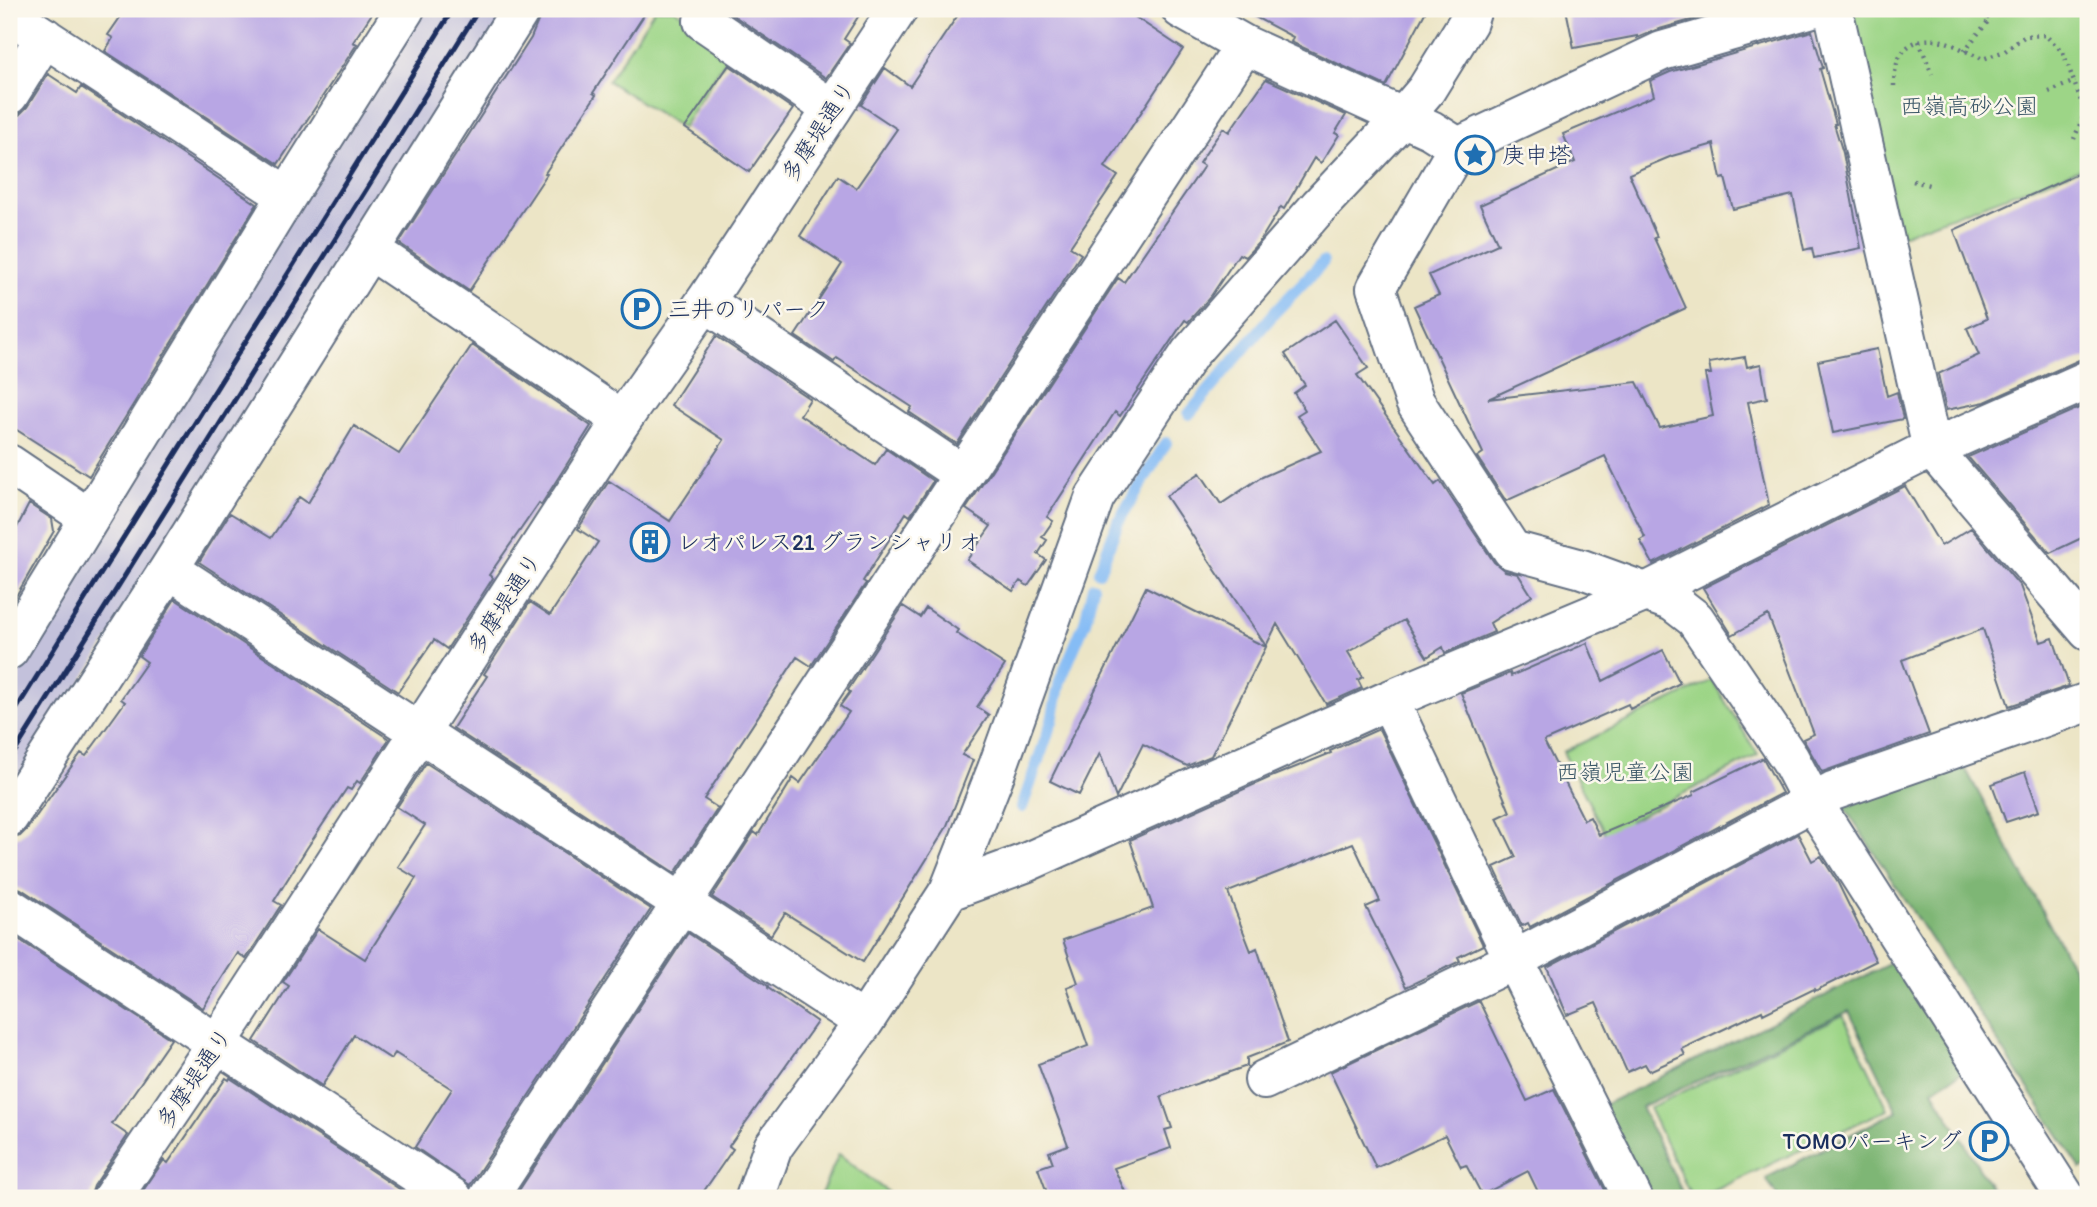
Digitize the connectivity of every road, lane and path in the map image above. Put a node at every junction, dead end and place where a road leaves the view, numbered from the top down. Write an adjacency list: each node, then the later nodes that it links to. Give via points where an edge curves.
1 (405, 9): 24 (street)
2 (521, 9): 25 (street)
3 (898, 9): 20 (street, 多摩堤通り)
4 (1181, 9): 13 (street)
5 (1472, 9): 21 (street, via 1426,90)
6 (1809, 9): 23 (street, via 1662,51)
7 (1833, 9): 29 (street)
8 (1976, 9): 14 (path, via 1990,19)
9 (9, 14): 11 (street)
10 (704, 20): 20 (street)
11 (45, 37): 19 (street); 24 (street)
12 (1919, 41): 14 (path, via 1938,40); 15 (path); 18 (path, via 1904,49 1894,68)
13 (1245, 45): 21 (street); 31 (street)
14 (1964, 51): 16 (path, via 1983,59 2005,51 2025,36 2045,35 2063,51)
15 (1931, 74)
16 (2075, 81): 17 (path); 22 (path, via 2085,111)
17 (2049, 92)
18 (1894, 94)
19 (9, 95)
20 (832, 109): 26 (street, 多摩堤通り)
21 (1402, 118): 23 (street); 42 (street, via 1190,353 1096,497)
22 (2074, 139)
23 (1458, 147): 34 (street, via 1376,288 1415,402 1512,550)
24 (287, 196): 32 (street)
25 (370, 250): 28 (street); 33 (street)
26 (705, 303): 28 (street, 多摩堤通り); 31 (street)
27 (2088, 380): 29 (street)
28 (622, 420): 39 (street, 多摩堤通り)
29 (1932, 449): 34 (street); 35 (street)
30 (9, 464): 32 (street)
31 (962, 474): 43 (street)
32 (89, 518): 36 (street)
33 (169, 569): 39 (street); 41 (street)
34 (1646, 592): 37 (street); 40 (street, via 1673,602 1695,619 1790,759)
35 (2088, 631)
36 (9, 650)
37 (1389, 700): 42 (street, via 1025,863); 45 (street)
38 (2088, 702): 40 (street)
39 (421, 733): 43 (street); 47 (street, 多摩堤通り)
40 (1812, 802): 45 (street); 54 (street)
41 (9, 817)
42 (949, 891): 46 (street)
43 (682, 903): 46 (street); 51 (street)
44 (9, 907): 47 (street)
45 (1514, 960): 48 (street); 53 (street)
46 (864, 1022): 52 (street, via 773,1147)
47 (217, 1044): 49 (street, 多摩堤通り); 50 (street)
48 (1264, 1080)
49 (112, 1198)
50 (453, 1198)
51 (488, 1198)
52 (755, 1198)
53 (1633, 1198)
54 (2066, 1198)

